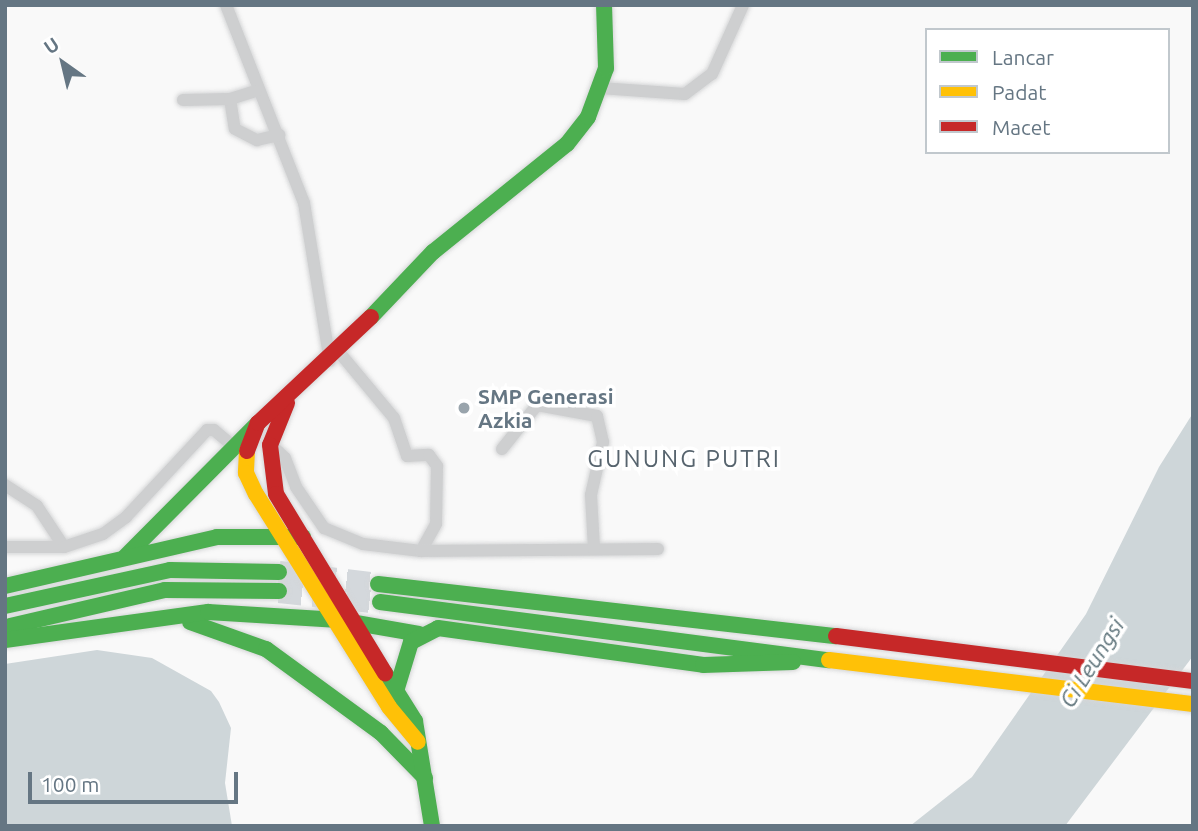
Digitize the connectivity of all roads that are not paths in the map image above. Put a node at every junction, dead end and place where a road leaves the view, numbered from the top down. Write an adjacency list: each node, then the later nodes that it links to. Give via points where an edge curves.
1 (226, 5): 5 (street)
2 (604, 5): 4 (main road, via 606,68)
3 (743, 5): 4 (street, via 712,74 685,94)
4 (600, 88): 9 (main road, via 588,117 567,144 433,252)
5 (256, 91): 6 (street); 8 (street)
6 (230, 99): 7 (street); 8 (street, via 238,132 257,140)
7 (183, 100)
8 (279, 135): 9 (street, via 304,203)
9 (334, 356): 10 (main road); 22 (street, via 394,418 407,456 429,455 437,466 436,524)
10 (289, 399): 11 (main road); 12 (main road)
11 (258, 423): 13 (main road); 16 (main road, via 247,441 246,473)
12 (270, 445): 17 (main road, via 276,494); 22 (street, via 285,458 296,487 324,528 363,544)
13 (233, 446): 19 (street, via 214,430 207,430 126,517 103,534); 23 (main road)
14 (502, 449): 20 (street, via 537,405 597,416 603,442 591,495)
15 (5, 485): 19 (street, via 37,506)
16 (284, 535): 17 (main road); 23 (main road, via 216,537); 31 (main road)
17 (303, 537): 32 (main road)
18 (5, 547): 19 (street)
19 (64, 547)
20 (594, 549): 21 (street); 22 (street)
21 (658, 549)
22 (421, 551)
23 (125, 557): 26 (main road)
24 (279, 572): 29 (main road, via 170,570)
25 (378, 584): 37 (main road, via 950,647)
26 (5, 586)
27 (279, 592): 33 (main road, via 165,590)
28 (380, 602): 36 (main road)
29 (5, 606)
30 (146, 617): 31 (main road, via 208,612); 35 (main road); 41 (main road, via 224,630 266,649 381,733)
31 (339, 620): 32 (main road); 40 (main road, via 389,707)
32 (359, 623): 34 (main road); 38 (main road)
33 (5, 627)
34 (419, 634): 36 (main road, via 438,628 703,665); 38 (main road, via 400,664)
35 (5, 640)
36 (829, 660): 39 (main road, via 943,670)
37 (1193, 681)
38 (397, 688): 40 (main road, via 415,721)
39 (1193, 705)
40 (418, 742): 41 (main road)
41 (425, 778): 42 (main road)
42 (432, 826)

